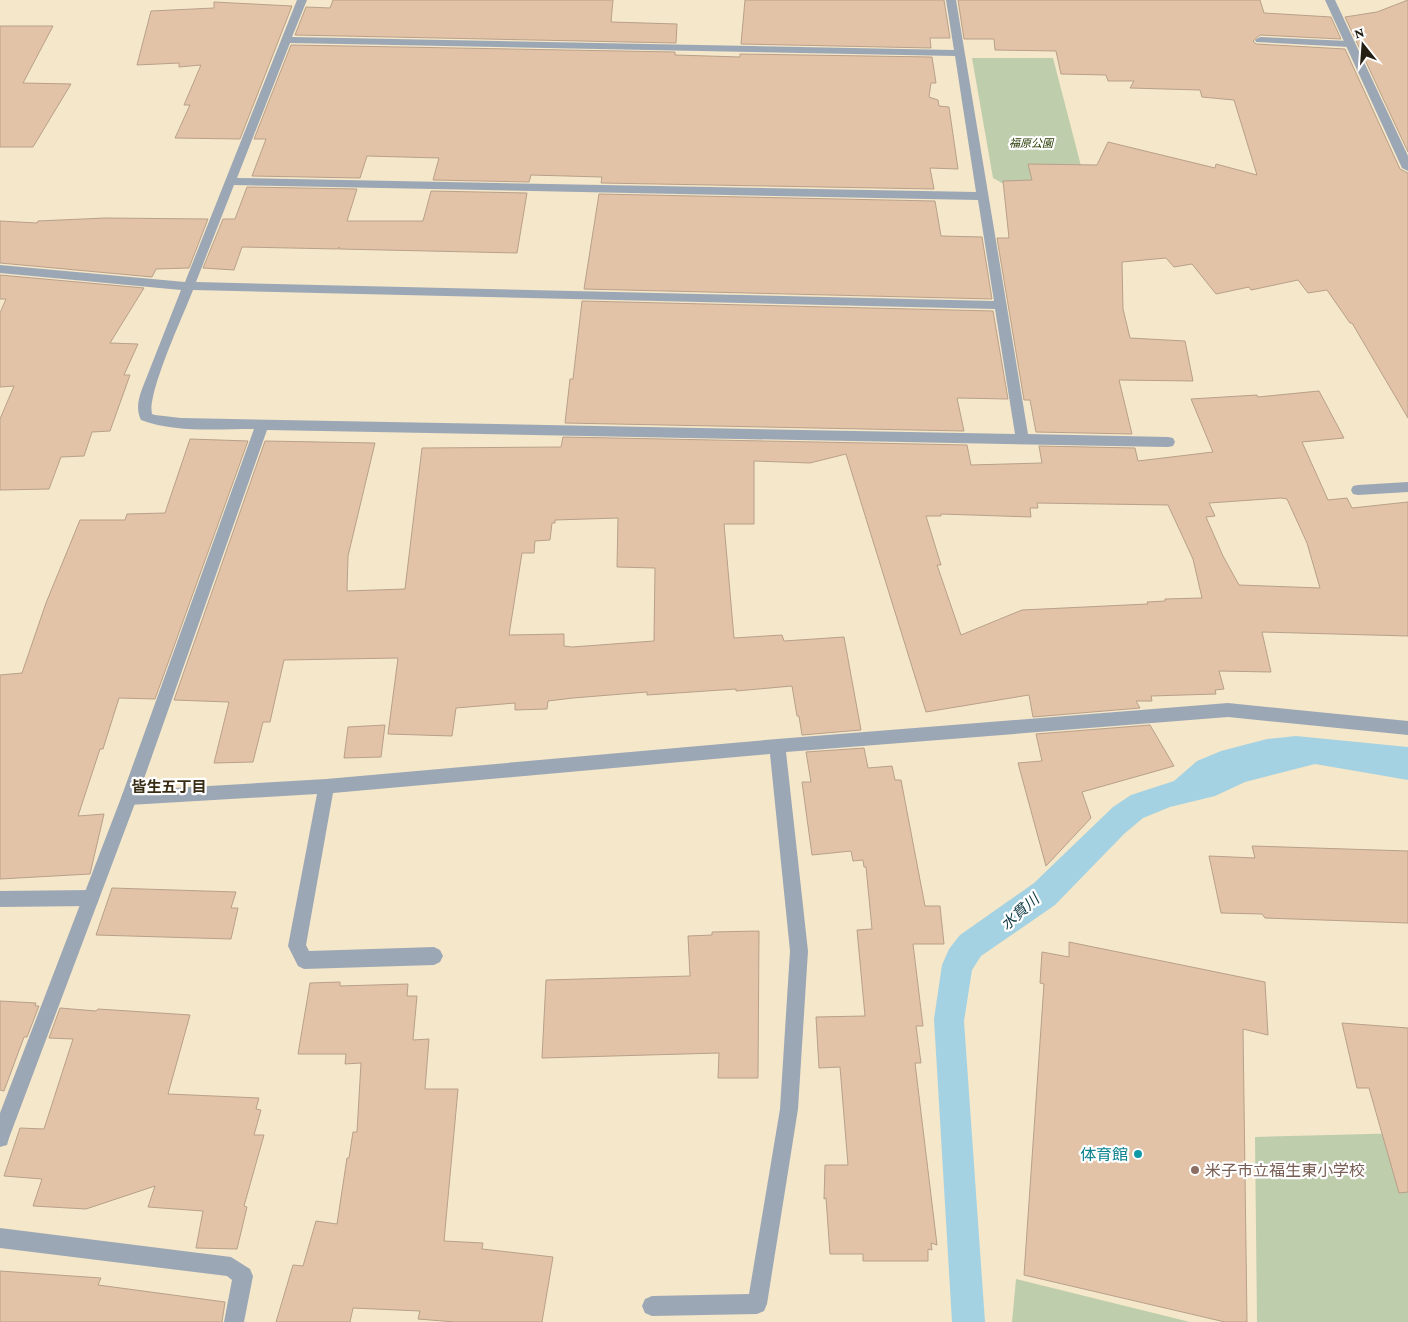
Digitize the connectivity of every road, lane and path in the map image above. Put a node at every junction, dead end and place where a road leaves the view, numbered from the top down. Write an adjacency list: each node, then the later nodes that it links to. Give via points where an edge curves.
1 (302, 0): 4 (street)
2 (951, 0): 7 (street)
3 (1330, 0): 6 (street)
4 (286, 40): 7 (street); 9 (street)
5 (1260, 40): 6 (street)
6 (1349, 44): 8 (street)
7 (959, 52): 10 (street)
8 (1408, 168)
9 (230, 181): 10 (street); 12 (street)
10 (983, 196): 13 (street)
11 (0, 269): 12 (street)
12 (187, 286): 13 (street); 14 (street, via 148,389 144,402 146,417 173,422)
13 (999, 305): 15 (street)
14 (262, 424): 15 (street); 22 (street)
15 (1022, 439): 16 (street)
16 (1168, 442)
17 (1408, 486): 18 (street)
18 (1358, 490)
19 (1408, 728): 20 (street, via 1228,710)
20 (777, 746): 21 (street); 28 (street, via 799,950 789,1109 757,1304)
21 (326, 786): 22 (street); 25 (street, via 297,946 304,960)
22 (129, 798): 23 (street)
23 (91, 898): 24 (street); 26 (street)
24 (0, 899)
25 (434, 956)
26 (0, 1138)
27 (0, 1238): 29 (street, via 231,1267 243,1276)
28 (652, 1306)
29 (234, 1322)

